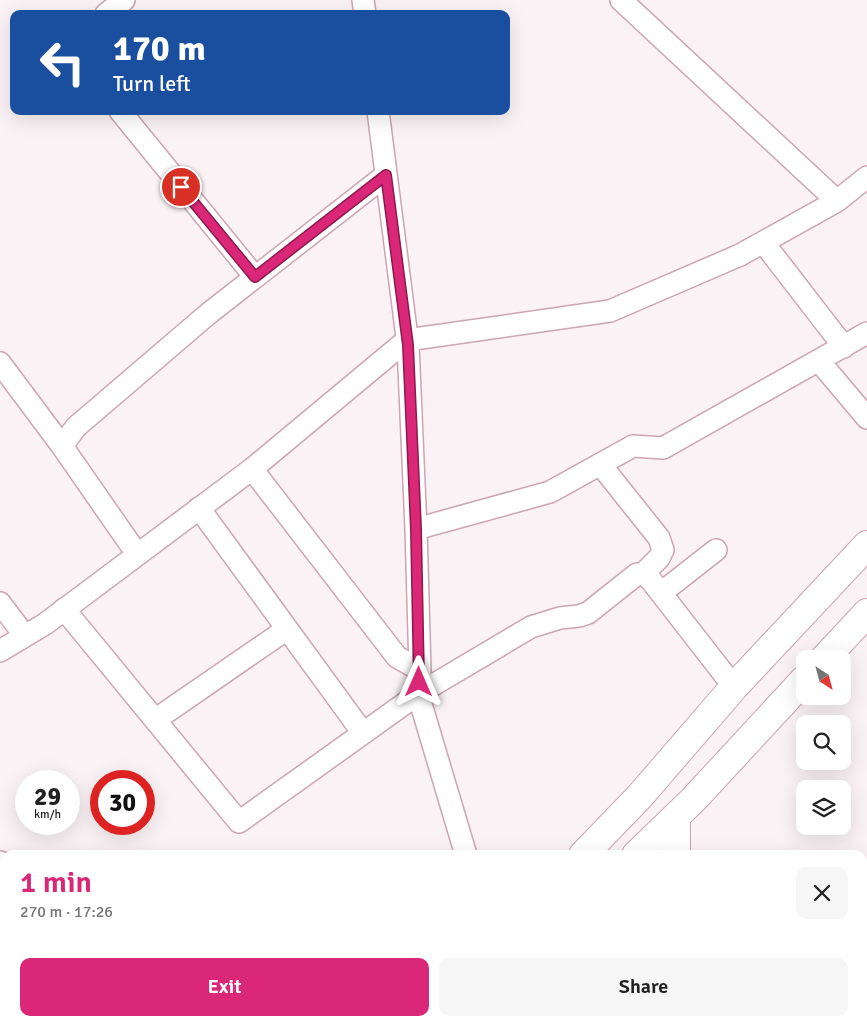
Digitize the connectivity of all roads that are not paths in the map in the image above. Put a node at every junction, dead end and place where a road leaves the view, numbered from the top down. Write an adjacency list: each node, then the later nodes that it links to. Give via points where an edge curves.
1 (124, 0): 3 (street)
2 (621, 0): 8 (street)
3 (111, 10)
4 (123, 115): 10 (street)
5 (378, 115): 6 (street)
6 (386, 175): 10 (street); 12 (street)
7 (867, 177): 8 (street)
8 (838, 201): 9 (street)
9 (763, 242): 12 (street, via 610,311); 13 (street)
10 (255, 277): 17 (street, via 76,427)
11 (867, 333): 13 (street)
12 (407, 340): 19 (street); 21 (street)
13 (844, 347): 14 (street)
14 (819, 361): 16 (street); 18 (street, via 663,448 633,446)
15 (0, 363): 17 (street)
16 (867, 418)
17 (62, 446): 24 (street)
18 (600, 464): 21 (street, via 550,492); 25 (street, via 659,538 663,550)
19 (252, 469): 20 (street); 34 (street, via 397,658)
20 (199, 508): 24 (street); 30 (street)
21 (416, 529): 34 (street)
22 (867, 545): 35 (street)
23 (716, 550): 26 (street)
24 (137, 554): 28 (street)
25 (643, 574): 26 (street); 37 (street, via 637,574 588,612 531,627)
26 (661, 592): 35 (street)
27 (0, 603): 31 (street)
28 (64, 609): 31 (street); 38 (street)
29 (867, 613): 32 (street)
30 (287, 629): 38 (street); 39 (street)
31 (25, 636): 33 (street)
32 (832, 650)
33 (0, 651)
34 (420, 670): 37 (street)
35 (734, 687): 42 (street, via 640,796)
36 (796, 689): 40 (street)
37 (418, 694): 39 (street); 41 (street)
38 (155, 720): 39 (street, via 239,822)
39 (363, 734)
40 (676, 818): 43 (street); 44 (street)
41 (465, 850)
42 (588, 850)
43 (641, 850)
44 (676, 850)

